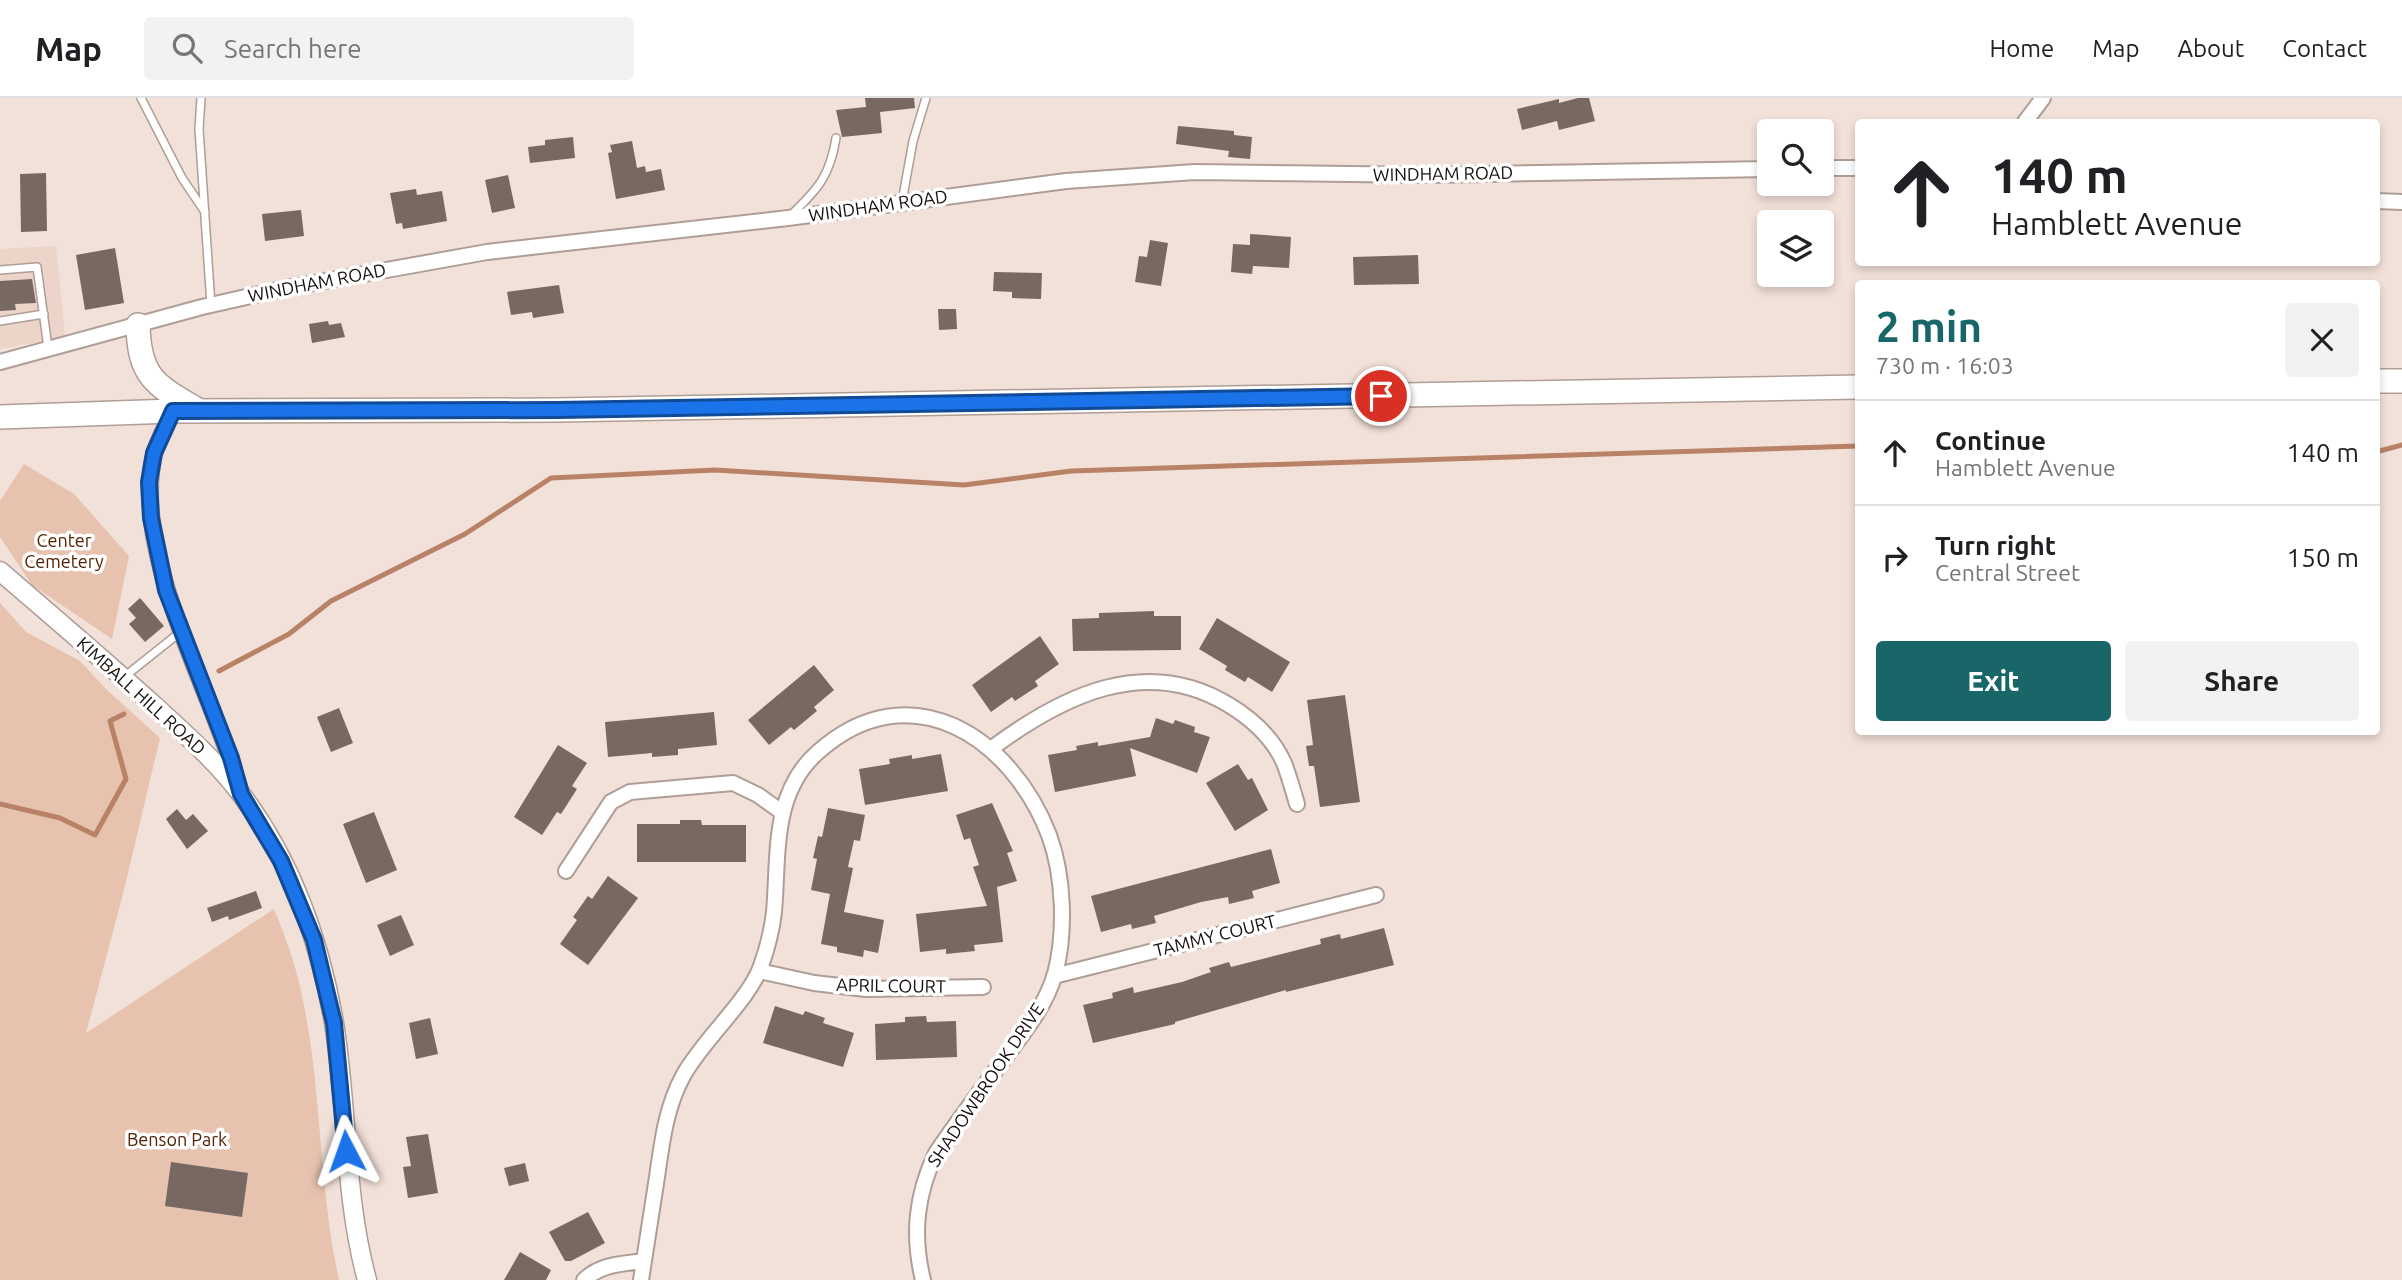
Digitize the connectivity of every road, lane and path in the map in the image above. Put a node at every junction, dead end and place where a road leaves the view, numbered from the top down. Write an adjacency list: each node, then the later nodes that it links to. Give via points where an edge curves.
1 (141, 98): 13 (lane)
2 (201, 98): 13 (lane)
3 (926, 98): 12 (lane)
4 (2043, 98): 5 (street)
5 (2027, 119)
6 (836, 138): 14 (lane, via 823,182)
7 (1855, 168): 9 (street)
8 (1757, 169): 12 (street, WINDHAM ROAD, via 1430,176 1152,173)
9 (1834, 169)
10 (2380, 201): 11 (street)
11 (2402, 202)
12 (902, 203): 14 (street, WINDHAM ROAD)
13 (205, 213): 16 (lane)
14 (788, 218): 16 (street, WINDHAM ROAD, via 487,252)
15 (0, 270): 17 (lane, via 37,267)
16 (211, 305): 19 (street, WINDHAM ROAD)
17 (44, 314): 18 (lane); 20 (lane)
18 (0, 321)
19 (138, 325): 20 (street, WINDHAM ROAD); 26 (main road, via 138,349 148,373)
20 (48, 349): 21 (street, WINDHAM ROAD)
21 (0, 362)
22 (2380, 381): 23 (main road)
23 (2402, 381)
24 (1855, 387): 26 (main road)
25 (173, 411): 26 (main road); 27 (main road); 29 (street, via 154,453 149,482 151,518 166,590)
26 (201, 412)
27 (0, 417)
28 (0, 571): 30 (street, KIMBALL HILL ROAD)
29 (183, 630): 30 (lane); 32 (street)
30 (123, 677): 32 (street, KIMBALL HILL ROAD)
31 (992, 748): 33 (street, via 1063,702 1120,684 1164,682 1206,693 1259,726 1283,761); 34 (street, SHADOWBROOK DRIVE, via 931,718 875,719 845,732 811,759 795,778); 38 (street, SHADOWBROOK DRIVE, via 1038,813 1057,863 1061,896)
32 (241, 794): 41 (street, KIMBALL HILL ROAD, via 299,900 326,981 340,1066 353,1216)
33 (1297, 804)
34 (783, 813): 35 (street, via 733,783 630,792 611,802); 37 (street, SHADOWBROOK DRIVE, via 773,918)
35 (566, 871)
36 (1376, 895): 38 (street, TAMMY COURT)
37 (759, 971): 39 (street, APRIL COURT, via 866,989); 40 (street, SHADOWBROOK DRIVE, via 694,1059 671,1101)
38 (1054, 976): 44 (street, SHADOWBROOK DRIVE, via 1028,1027 928,1168 916,1220)
39 (983, 987)
40 (644, 1261): 42 (street, via 606,1266); 43 (street, SHADOWBROOK DRIVE)
41 (367, 1280)
42 (584, 1280)
43 (641, 1280)
44 (923, 1280)

